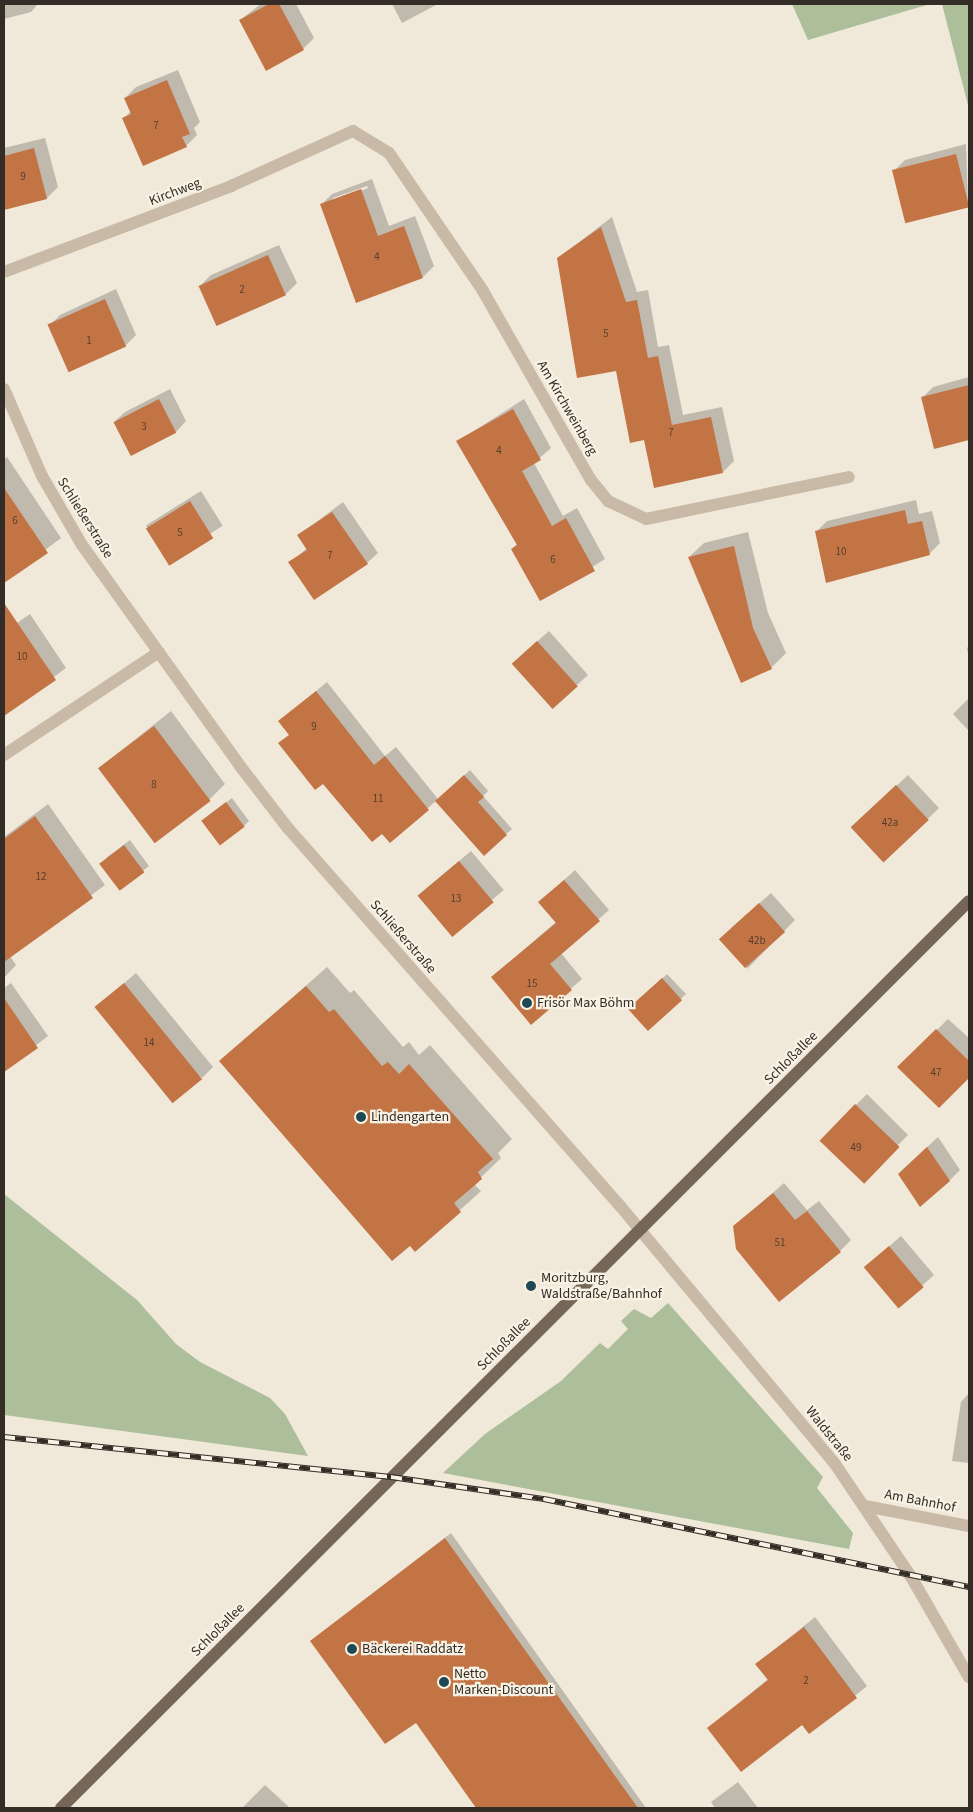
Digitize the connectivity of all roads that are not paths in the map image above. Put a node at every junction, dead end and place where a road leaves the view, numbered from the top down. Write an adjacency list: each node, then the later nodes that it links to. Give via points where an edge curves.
1 (354, 131): 2 (street, Kirchweg, via 232,186); 4 (street, Am Kirchweinberg, via 389,153 400,169 483,291 591,480 608,501 646,519)
2 (4, 272)
3 (4, 388): 5 (street, Schließerstraße, via 42,476 82,544)
4 (849, 477)
5 (159, 652): 6 (street); 8 (street, Schließerstraße, via 287,827)
6 (4, 755)
7 (969, 901): 8 (main road, Schloßallee)
8 (640, 1230): 9 (street, Waldstraße); 12 (main road, Schloßallee)
9 (865, 1506): 10 (street, Am Bahnhof); 11 (street, Waldstraße)
10 (969, 1526)
11 (969, 1677)
12 (61, 1808)

